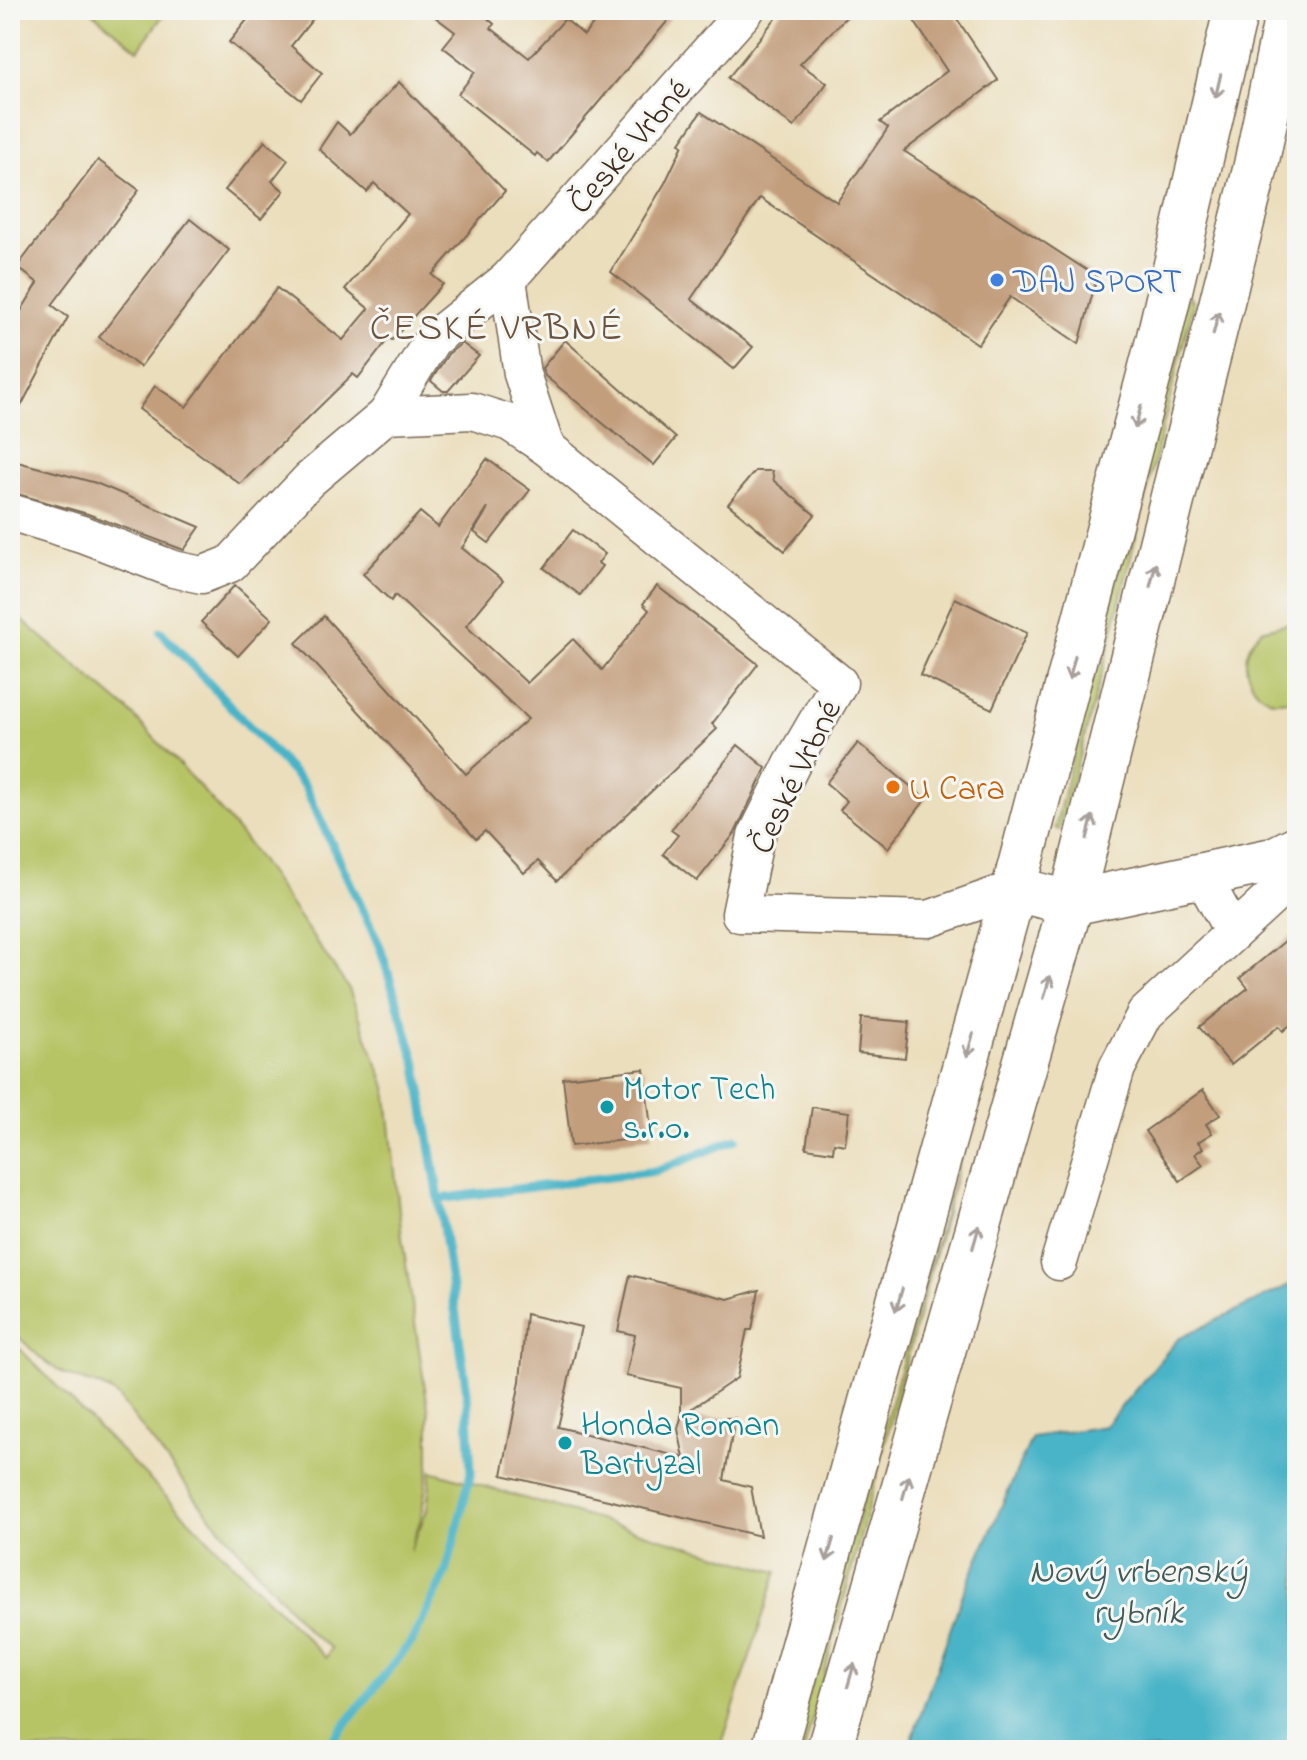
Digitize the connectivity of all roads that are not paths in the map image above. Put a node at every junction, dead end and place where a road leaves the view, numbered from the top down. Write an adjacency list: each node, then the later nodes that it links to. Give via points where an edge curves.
1 (746, 10): 4 (street, České Vrbné)
2 (1236, 10): 11 (main road, one-way to 11, via 1158,341)
3 (1288, 10): 12 (main road, one-way to 3, via 1255,170)
4 (508, 279): 5 (street, České Vrbné, via 432,340); 6 (street, via 522,374)
5 (386, 415): 6 (street, České Vrbné, via 472,411 510,423); 7 (street, České Vrbné, via 309,480 230,564 202,575)
6 (546, 447): 11 (street, České Vrbné, via 839,683 756,836 740,914 929,919)
7 (10, 512)
8 (1297, 848): 10 (main road, via 1273,860)
9 (1297, 874): 13 (street)
10 (1202, 876): 12 (main road); 13 (street)
11 (1014, 889): 12 (main road); 15 (main road, one-way to 15)
12 (1071, 903): 16 (main road, one-way to 12)
13 (1233, 932): 14 (street, via 1145,1014 1138,1027 1117,1068)
14 (1059, 1262)
15 (774, 1750)
16 (829, 1750)

